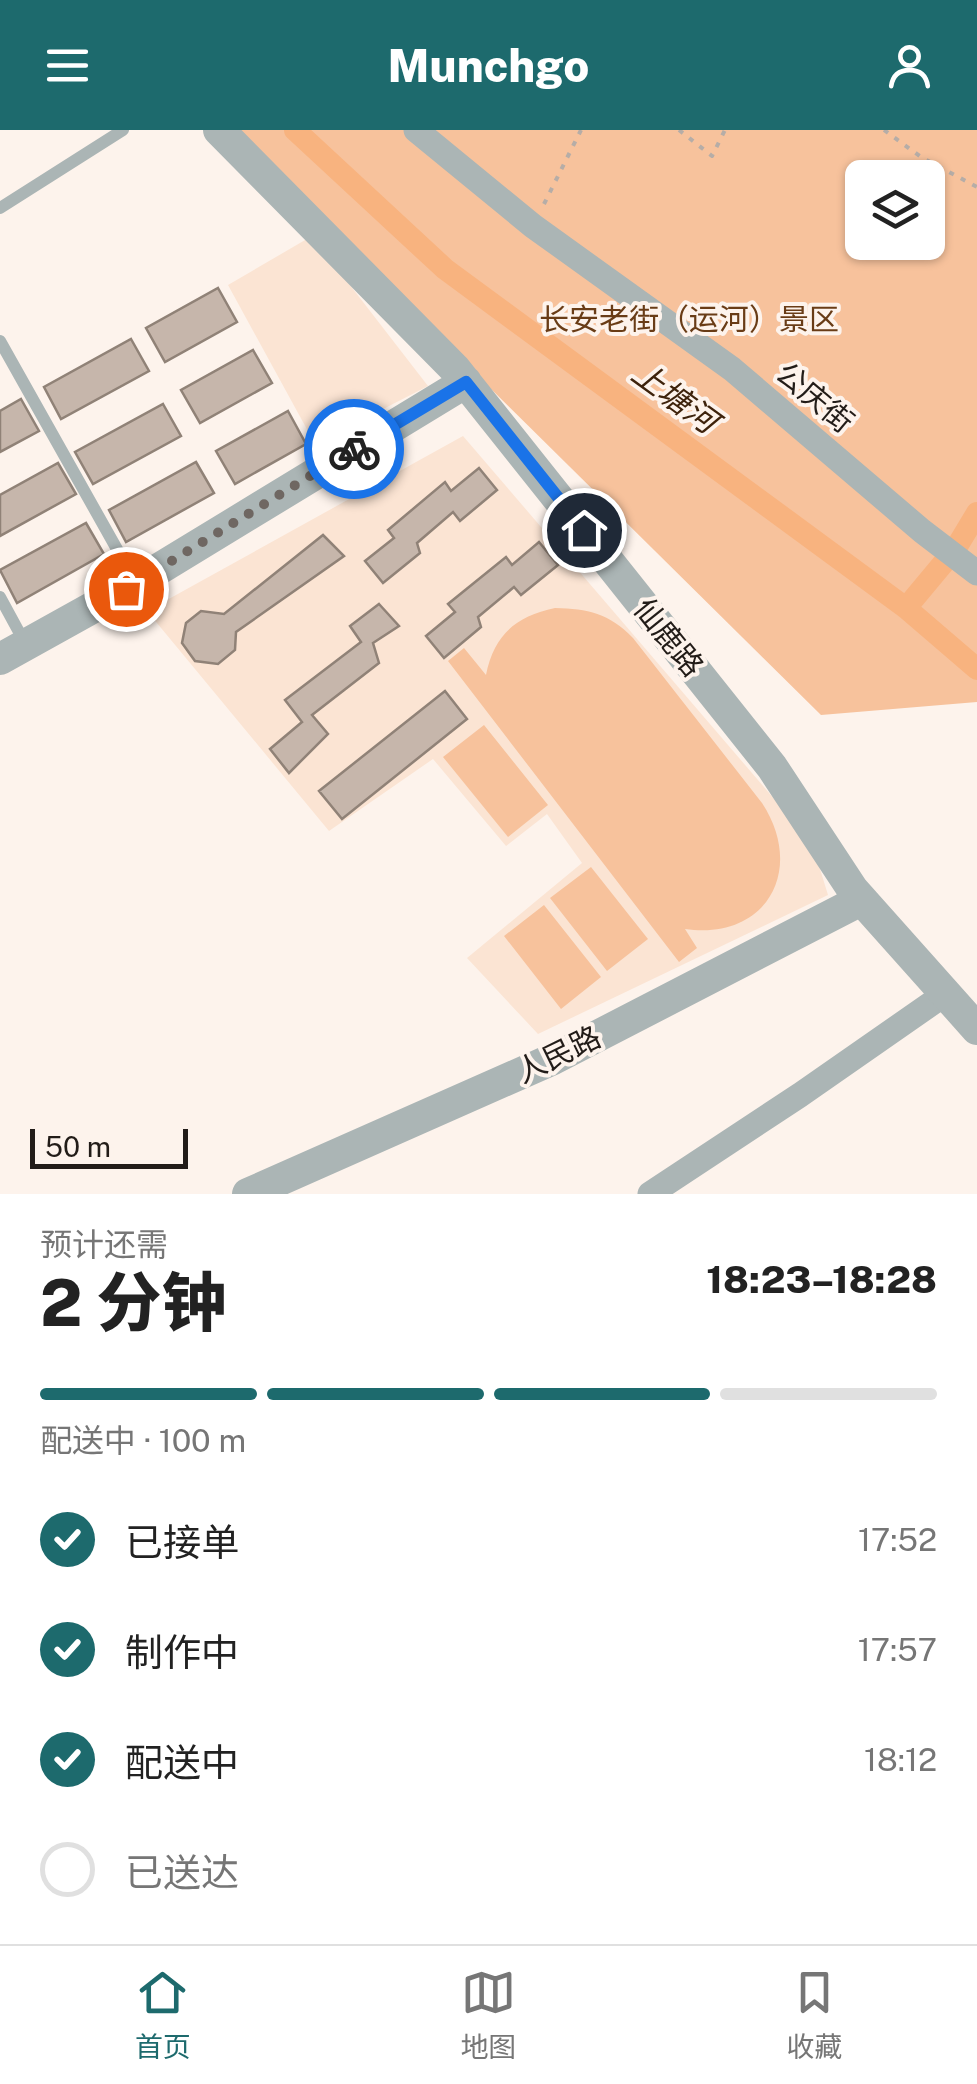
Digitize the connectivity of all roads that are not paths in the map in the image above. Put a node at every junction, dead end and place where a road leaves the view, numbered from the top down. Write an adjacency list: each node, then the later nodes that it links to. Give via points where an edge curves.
1 (123, 130): 4 (lane)
2 (219, 130): 6 (street, 仙鹿路)
3 (416, 130): 7 (street, 公庆街, via 533,226 732,369)
4 (0, 208)
5 (0, 341): 8 (lane)
6 (466, 382): 8 (street); 11 (street, 仙鹿路, via 772,767)
7 (972, 570)
8 (136, 583): 10 (street)
9 (0, 597): 10 (lane)
10 (13, 652)
11 (861, 900): 12 (street, 仙鹿路); 14 (street, 人民路, via 553,1059)
12 (945, 994): 13 (street, 仙鹿路); 15 (street)
13 (977, 1030)
14 (248, 1194)
15 (650, 1194)

